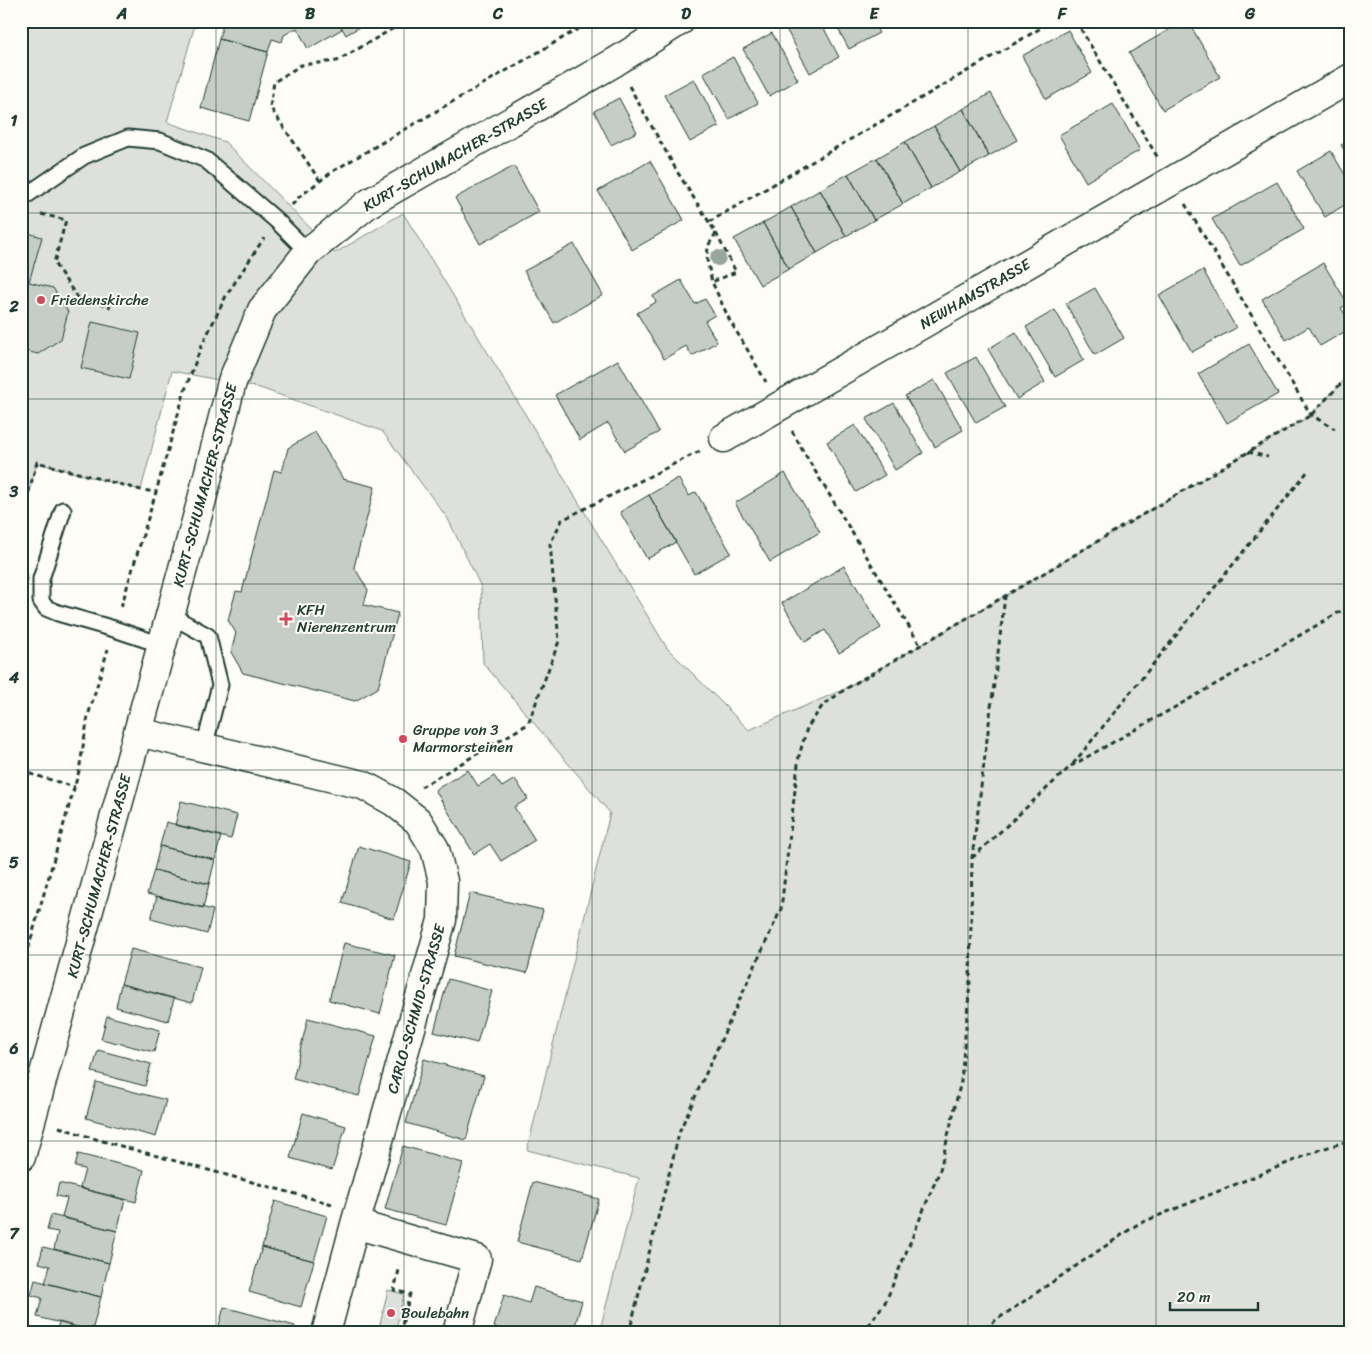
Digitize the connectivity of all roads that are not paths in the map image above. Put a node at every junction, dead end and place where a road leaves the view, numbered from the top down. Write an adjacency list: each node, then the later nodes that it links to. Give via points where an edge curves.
1 (675, 22): 4 (street, KURT-SCHUMACHER-STRASSE, via 615,62 369,203)
2 (1351, 78): 5 (street, NEWHAMSTRASSE)
3 (21, 199): 4 (lane, via 84,156 128,138 160,141 206,160)
4 (308, 252): 7 (street, KURT-SCHUMACHER-STRASSE, via 262,310 232,382)
5 (724, 438)
6 (63, 510): 8 (lane, via 40,579 41,601 46,608)
7 (170, 615): 8 (street, KURT-SCHUMACHER-STRASSE); 10 (lane, via 208,636 220,685)
8 (162, 644): 9 (street, KURT-SCHUMACHER-STRASSE)
9 (138, 732): 10 (street, CARLO-SCHMID-STRASSE); 11 (street, KURT-SCHUMACHER-STRASSE)
10 (204, 748): 12 (street, CARLO-SCHMID-STRASSE, via 363,785 394,802 418,821 435,850 443,881 442,920)
11 (23, 1148)
12 (355, 1224): 13 (street, CARLO-SCHMID-STRASSE); 14 (street, via 477,1259)
13 (326, 1333)
14 (457, 1333)

